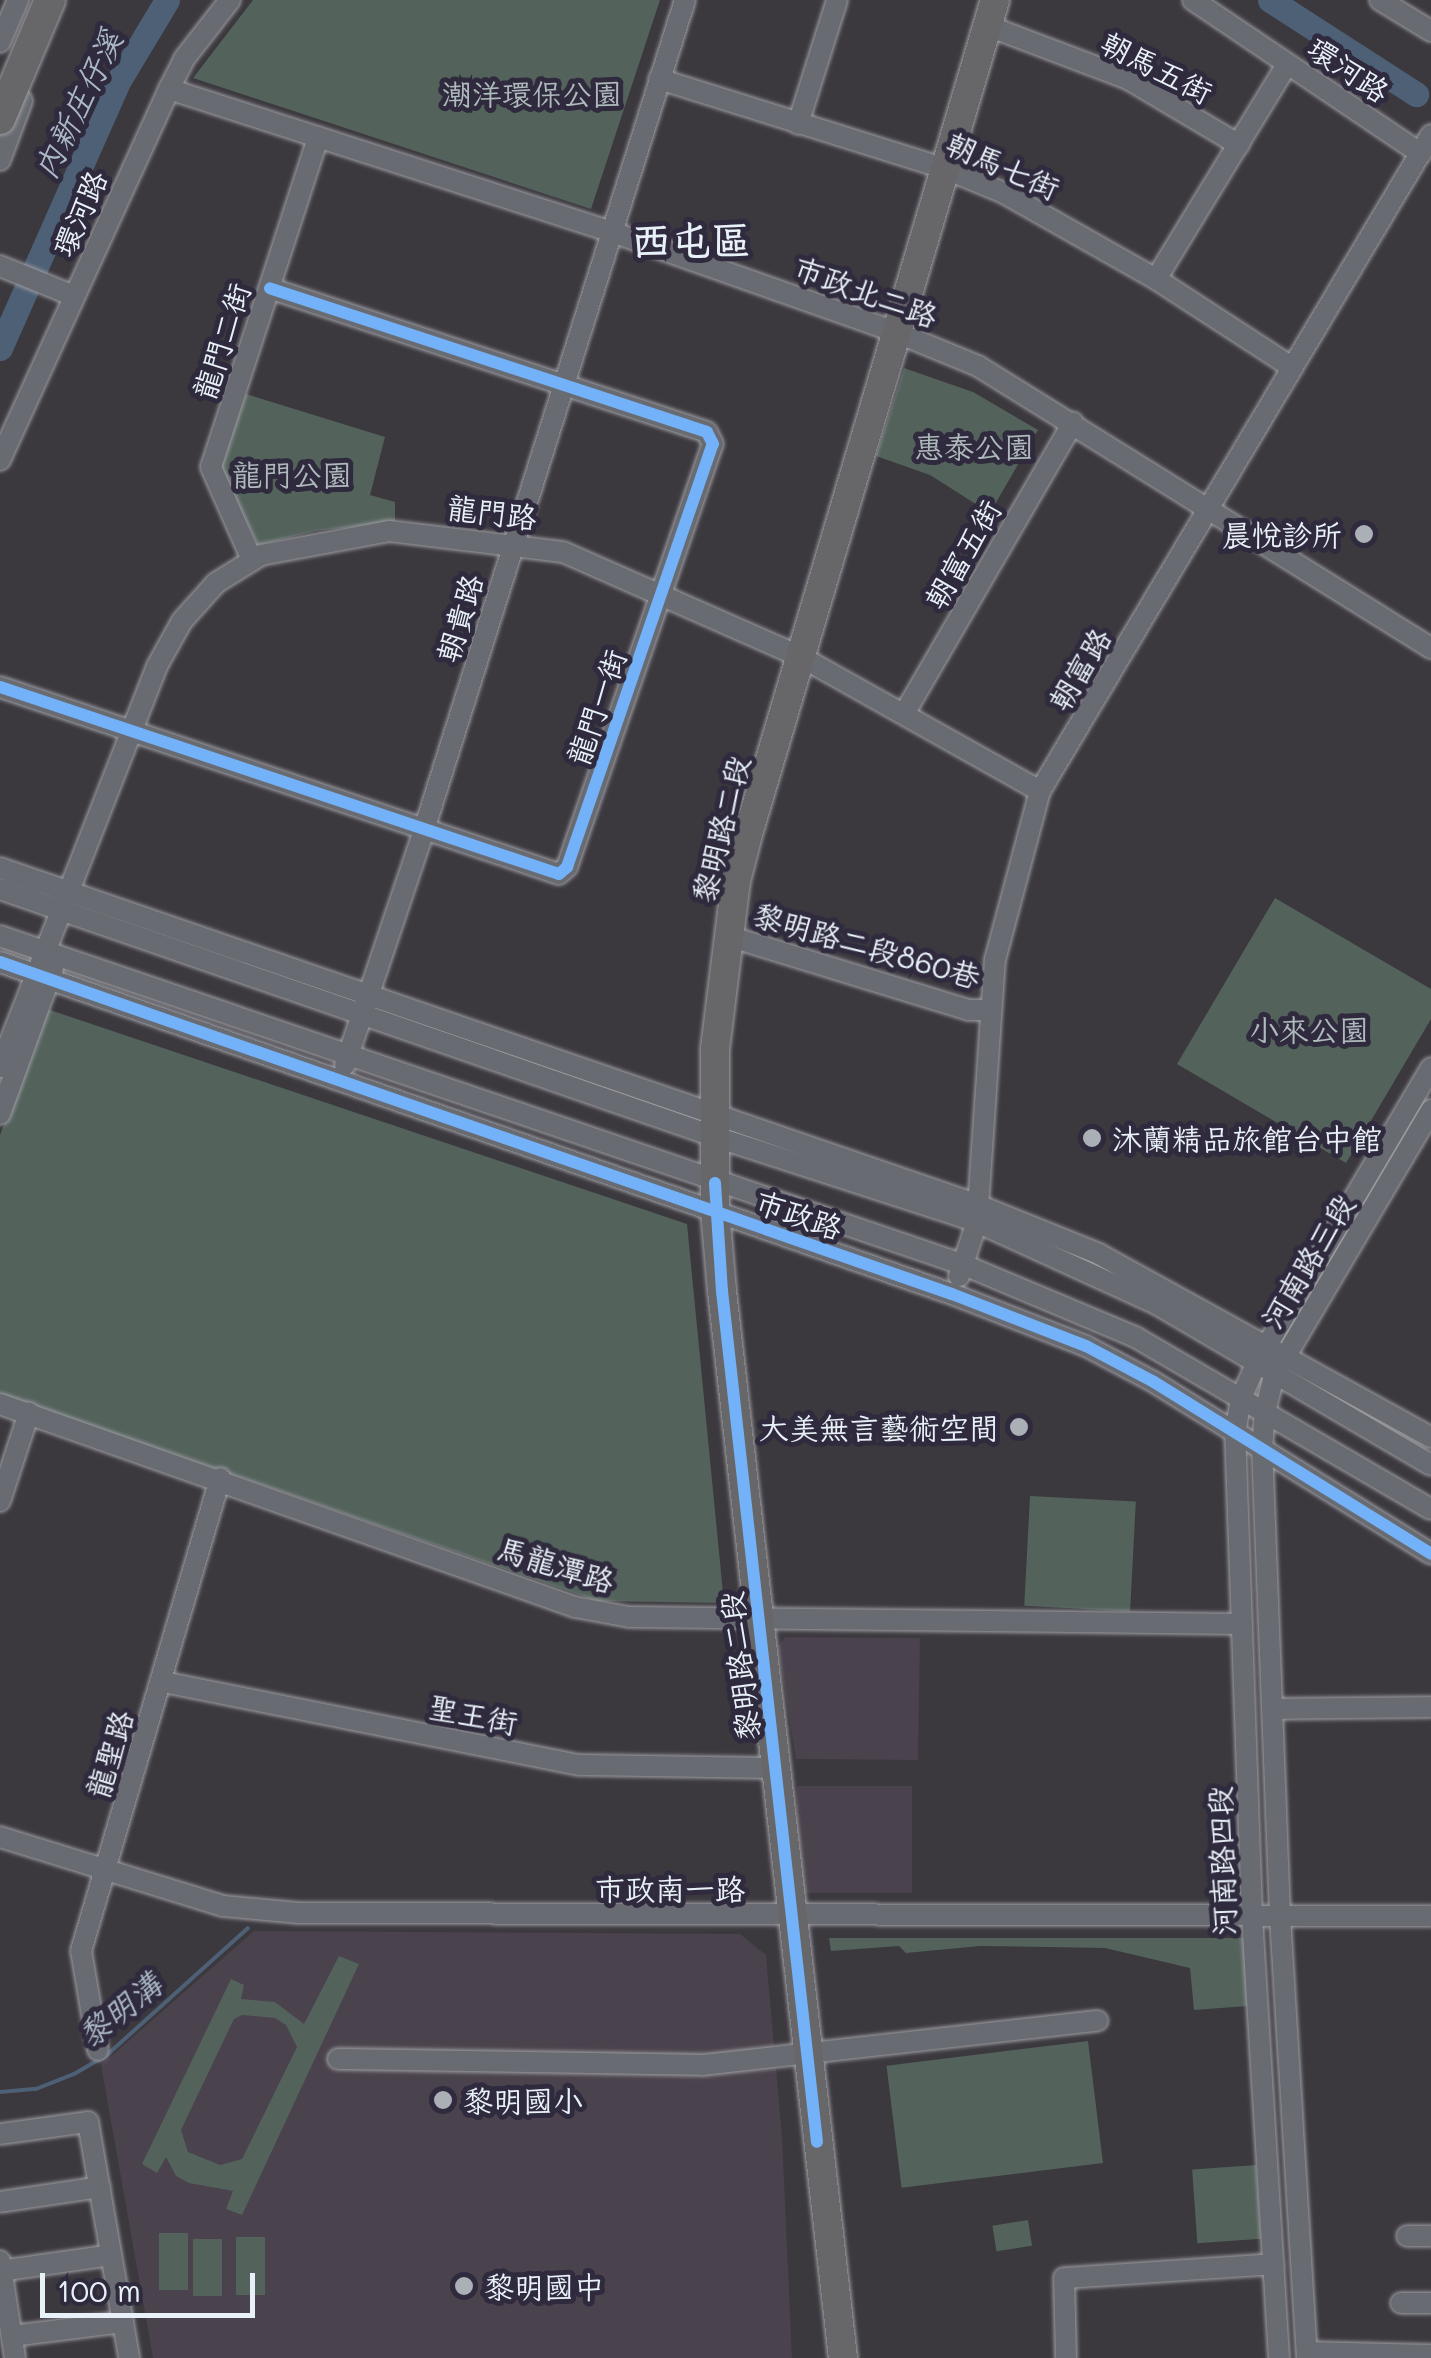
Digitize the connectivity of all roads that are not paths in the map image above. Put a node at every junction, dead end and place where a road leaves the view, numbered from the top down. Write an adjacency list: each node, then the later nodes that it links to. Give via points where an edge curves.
1 (60, 0): 9 (street)
2 (230, 0): 15 (street, 環河路)
3 (685, 0): 14 (street, 朝貴路)
4 (836, 0): 17 (street)
5 (1193, 0): 12 (street, 環河路)
6 (1380, 0): 10 (street)
7 (13, 5): 9 (street); 11 (street); 13 (highway)
8 (991, 13): 20 (street, 朝馬五街, via 1128,78); 22 (main road, 黎明路二段)
9 (49, 15): 16 (highway, bridge); 21 (street)
10 (1431, 32)
11 (0, 42)
12 (1287, 64): 19 (street, 環河路); 20 (street)
13 (0, 77)
14 (659, 79): 17 (street, 朝馬七街); 23 (street, 朝貴路)
15 (169, 89): 18 (street, 市政北二路); 27 (street, 環河路)
16 (0, 119)
17 (798, 124): 22 (street, 朝馬七街)
18 (318, 137): 23 (street, 市政北二路); 26 (street, 龍門二街)
19 (1426, 144): 29 (street, 朝富路)
20 (1239, 145): 25 (street)
21 (0, 160)
22 (946, 170): 25 (street, 朝馬七街, via 1054,219); 28 (main road, 黎明路二段)
23 (609, 231): 28 (street, 市政北二路); 30 (street, 朝貴路)
24 (0, 266): 27 (street)
25 (1156, 280): 29 (street, 朝馬七街)
26 (270, 288): 30 (street, 龍門一街); 35 (street, 龍門二街, via 211,466)
27 (66, 293): 32 (street, 環河路)
28 (898, 332): 31 (street, 市政北二路, via 1004,379); 38 (main road, 黎明路二段)
29 (1293, 368): 33 (street, 朝富路)
30 (562, 384): 34 (street, 朝貴路); 36 (street, 龍門一街, via 707,432 712,444)
31 (1073, 424): 33 (street, 市政北二路); 40 (street, 朝富五街)
32 (0, 460)
33 (1209, 509): 37 (street, 市政北二路); 42 (street, 朝富路)
34 (513, 544): 35 (street, 龍門路, via 389,531); 36 (street, 龍門路, via 564,552); 43 (street, 朝貴路)
35 (252, 560): 41 (street, 龍門路, via 216,583 182,620)
36 (661, 595): 38 (street, 龍門路); 43 (street, 龍門一街, via 567,867 559,874)
37 (1431, 648)
38 (803, 658): 40 (street, 龍門路); 48 (main road, 黎明路二段, via 748,834)
39 (0, 688): 41 (street, 龍門一街)
40 (904, 714): 42 (street, 龍門路)
41 (132, 729): 43 (street, 龍門一街); 46 (street, 龍門路)
42 (1040, 791): 53 (street, 朝富路, via 1004,918)
43 (424, 830): 52 (street, 朝貴路)
44 (0, 868): 46 (street)
45 (0, 889): 46 (street)
46 (69, 897): 49 (street, 龍門路); 52 (street)
47 (0, 936): 49 (street, 市政路)
48 (728, 936): 53 (street, 黎明路二段860巷, via 968,1010); 60 (main road, 黎明路二段)
49 (50, 953): 51 (street, 龍門路); 54 (street, 市政路)
50 (0, 962): 51 (street, 市政路)
51 (42, 976): 55 (street); 57 (street, 市政路); 59 (street)
52 (364, 1005): 54 (street, 朝貴路); 60 (street)
53 (991, 1010): 62 (street, 朝富路)
54 (348, 1056): 57 (street, 朝貴路); 61 (street, 市政路)
55 (0, 1067)
56 (1431, 1068): 65 (street, 河南路三段)
57 (341, 1081): 61 (street, 市政路)
58 (1431, 1110): 66 (street, 河南路三段)
59 (0, 1114)
60 (713, 1126): 61 (main road, 黎明路二段); 62 (street)
61 (715, 1197): 63 (street, 市政路); 64 (street, 市政路); 80 (main road, 黎明路二段)
62 (978, 1214): 63 (street, 朝富路); 65 (street, via 1099,1254); 67 (street, via 1158,1305)
63 (964, 1265): 64 (street, 朝富路); 68 (street, 市政路, via 1134,1337)
64 (952, 1294): 72 (street, 市政路, via 1086,1346)
65 (1268, 1344): 66 (street); 67 (street, 河南路三段)
66 (1287, 1354): 67 (street, 河南路三段); 73 (street)
67 (1265, 1370): 68 (street, 河南路四段); 70 (street, 河南路三段); 75 (street)
68 (1241, 1398): 70 (street, 市政路); 72 (street, 河南路四段)
69 (0, 1404): 71 (street, 馬龍潭路)
70 (1265, 1412): 74 (street, 河南路三段); 78 (street, 市政路)
71 (29, 1413): 76 (street, 馬龍潭路); 77 (street)
72 (1235, 1433): 74 (street, 市政路); 81 (street, 河南路四段)
73 (1431, 1436)
74 (1262, 1451): 79 (street, 市政路); 84 (street, 河南路四段)
75 (1431, 1465)
76 (220, 1478): 80 (street, 馬龍潭路, via 575,1606 629,1617); 82 (street, 龍聖路)
77 (0, 1502)
78 (1431, 1509)
79 (1431, 1554)
80 (759, 1622): 81 (street, 馬龍潭路); 85 (main road, 黎明路二段)
81 (1242, 1624): 89 (street, 河南路四段)
82 (163, 1682): 85 (street, 聖王街, via 579,1765); 87 (street, 龍聖路)
83 (1431, 1707): 84 (street)
84 (1272, 1709): 90 (street, 河南路四段)
85 (776, 1768): 88 (main road, 黎明路二段)
86 (0, 1837): 87 (street, 市政南一路)
87 (105, 1871): 88 (street, 市政南一路, via 223,1906 299,1913); 93 (street, 龍聖路, via 81,1950)
88 (792, 1913): 89 (street, 市政南一路); 94 (main road, 黎明路二段)
89 (1252, 1915): 90 (street, 市政南一路); 102 (street, 河南路四段)
90 (1280, 1915): 91 (street, 市政南一路); 108 (street, 河南路四段)
91 (1431, 1916)
92 (1098, 2022): 94 (street)
93 (98, 2050)
94 (807, 2052): 95 (street, via 702,2066); 112 (main road, 黎明路二段)
95 (338, 2058)
96 (0, 2134): 97 (street, via 88,2122)
97 (100, 2187): 98 (street); 101 (street)
98 (0, 2202)
99 (1407, 2236): 100 (street)
100 (1431, 2236)
101 (111, 2254): 103 (street); 106 (street)
102 (1274, 2264): 113 (street, via 1064,2278); 114 (street, 河南路四段)
103 (1, 2267): 107 (street)
104 (1401, 2303): 105 (street)
105 (1431, 2303)
106 (123, 2322): 107 (street); 111 (street)
107 (12, 2336): 110 (street)
108 (1307, 2355): 109 (street)
109 (1431, 2355)
110 (16, 2358)
111 (129, 2358)
112 (843, 2358)
113 (1066, 2358)
114 (1279, 2358)

